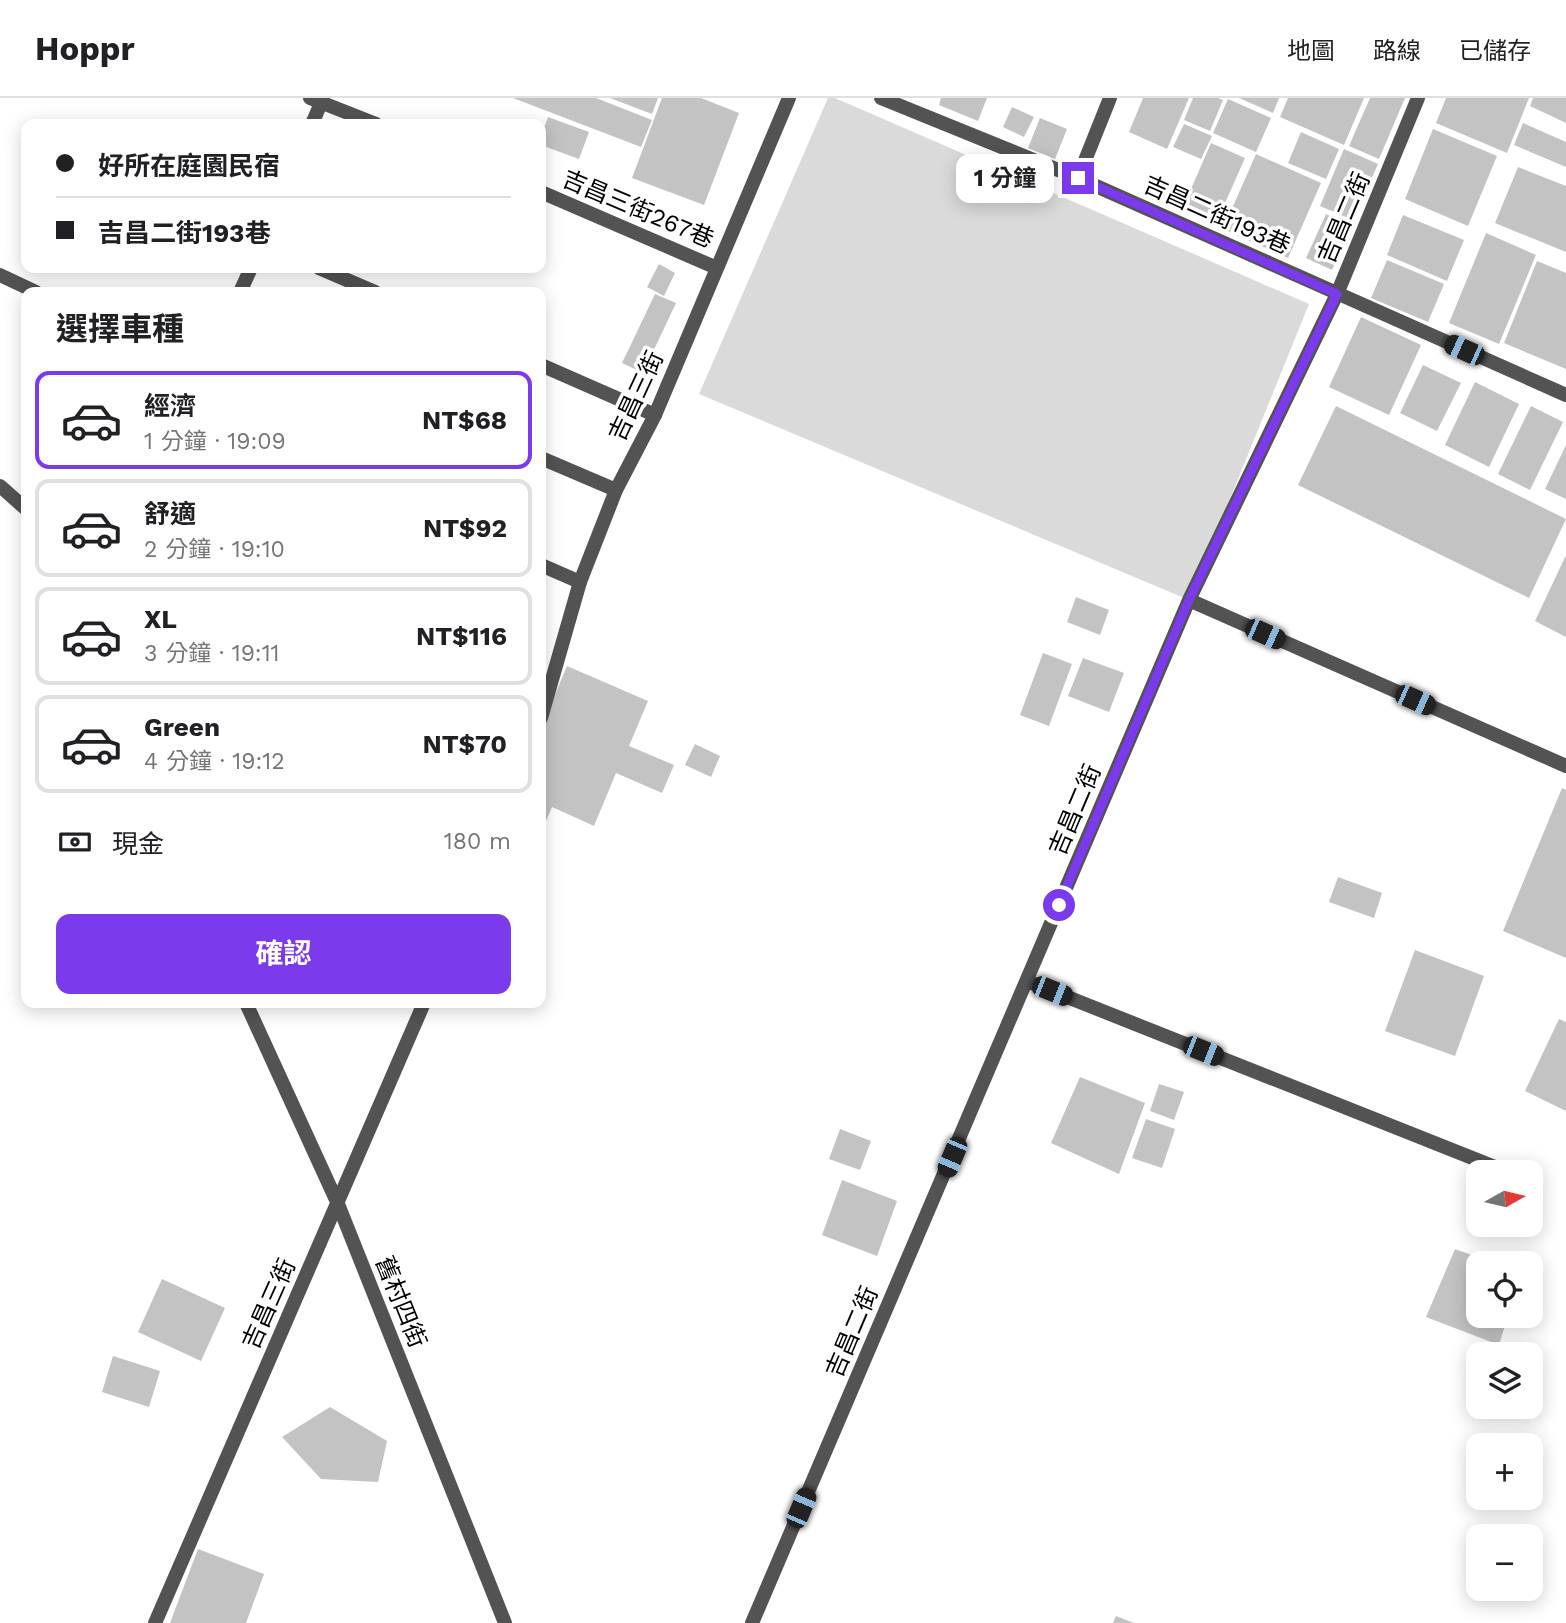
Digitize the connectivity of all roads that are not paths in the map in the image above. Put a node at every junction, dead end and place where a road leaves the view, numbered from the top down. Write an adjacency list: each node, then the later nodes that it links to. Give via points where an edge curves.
1 (789, 98): 10 (street, 吉昌三街)
2 (881, 98): 8 (street, 吉昌二街193巷)
3 (1110, 98): 8 (street)
4 (1418, 98): 15 (street, 吉昌二街)
5 (316, 100): 6 (street); 7 (street)
6 (313, 119)
7 (364, 119)
8 (1078, 178): 15 (street, 吉昌二街193巷)
9 (546, 194): 10 (street, 吉昌三街267巷)
10 (717, 268): 18 (street, 吉昌三街)
11 (331, 273): 14 (street)
12 (0, 275): 13 (street)
13 (25, 287)
14 (363, 287)
15 (1337, 294): 17 (street, 吉昌二街193巷); 25 (street, 吉昌二街)
16 (546, 367): 18 (street)
17 (1566, 395)
18 (655, 415): 21 (street, 吉昌三街)
19 (546, 460): 21 (street)
20 (0, 486): 22 (street)
21 (616, 490): 24 (street, 吉昌三街)
22 (21, 505)
23 (546, 567): 24 (street)
24 (580, 582): 26 (street, 吉昌三街)
25 (1189, 600): 27 (street); 28 (street, 吉昌二街)
26 (546, 701)
27 (1566, 766)
28 (1027, 981): 31 (street); 35 (street, 吉昌二街)
29 (248, 1008): 32 (street, 舊村四街)
30 (422, 1008): 32 (street, 吉昌三街)
31 (1477, 1160)
32 (338, 1204): 33 (street, 吉昌三街); 34 (street, 舊村四街)
33 (155, 1623)
34 (505, 1623)
35 (752, 1623)

